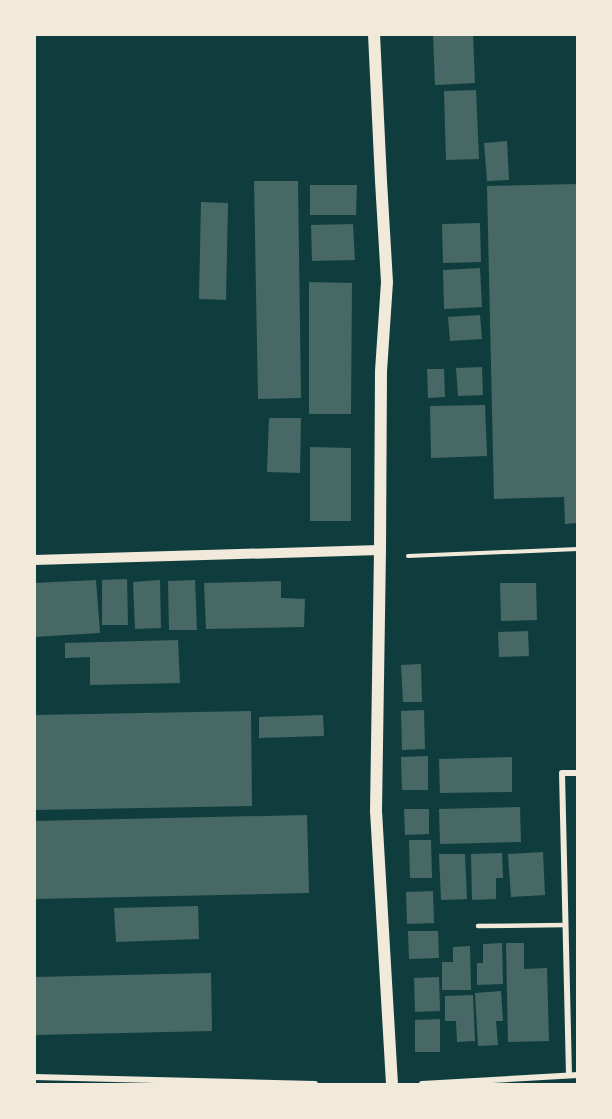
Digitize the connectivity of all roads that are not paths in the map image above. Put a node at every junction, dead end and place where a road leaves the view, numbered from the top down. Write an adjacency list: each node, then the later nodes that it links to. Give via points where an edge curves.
1 (374, 34): 2 (main road, via 387,282 381,371)
2 (381, 550): 3 (street); 11 (main road, via 376,811)
3 (34, 560)
4 (578, 773): 5 (street, via 562,773)
5 (566, 925): 6 (lane); 7 (street)
6 (478, 927)
7 (569, 1075): 8 (street); 12 (street)
8 (578, 1075)
9 (34, 1077): 10 (street)
10 (315, 1084)
11 (392, 1084)
12 (422, 1084)

